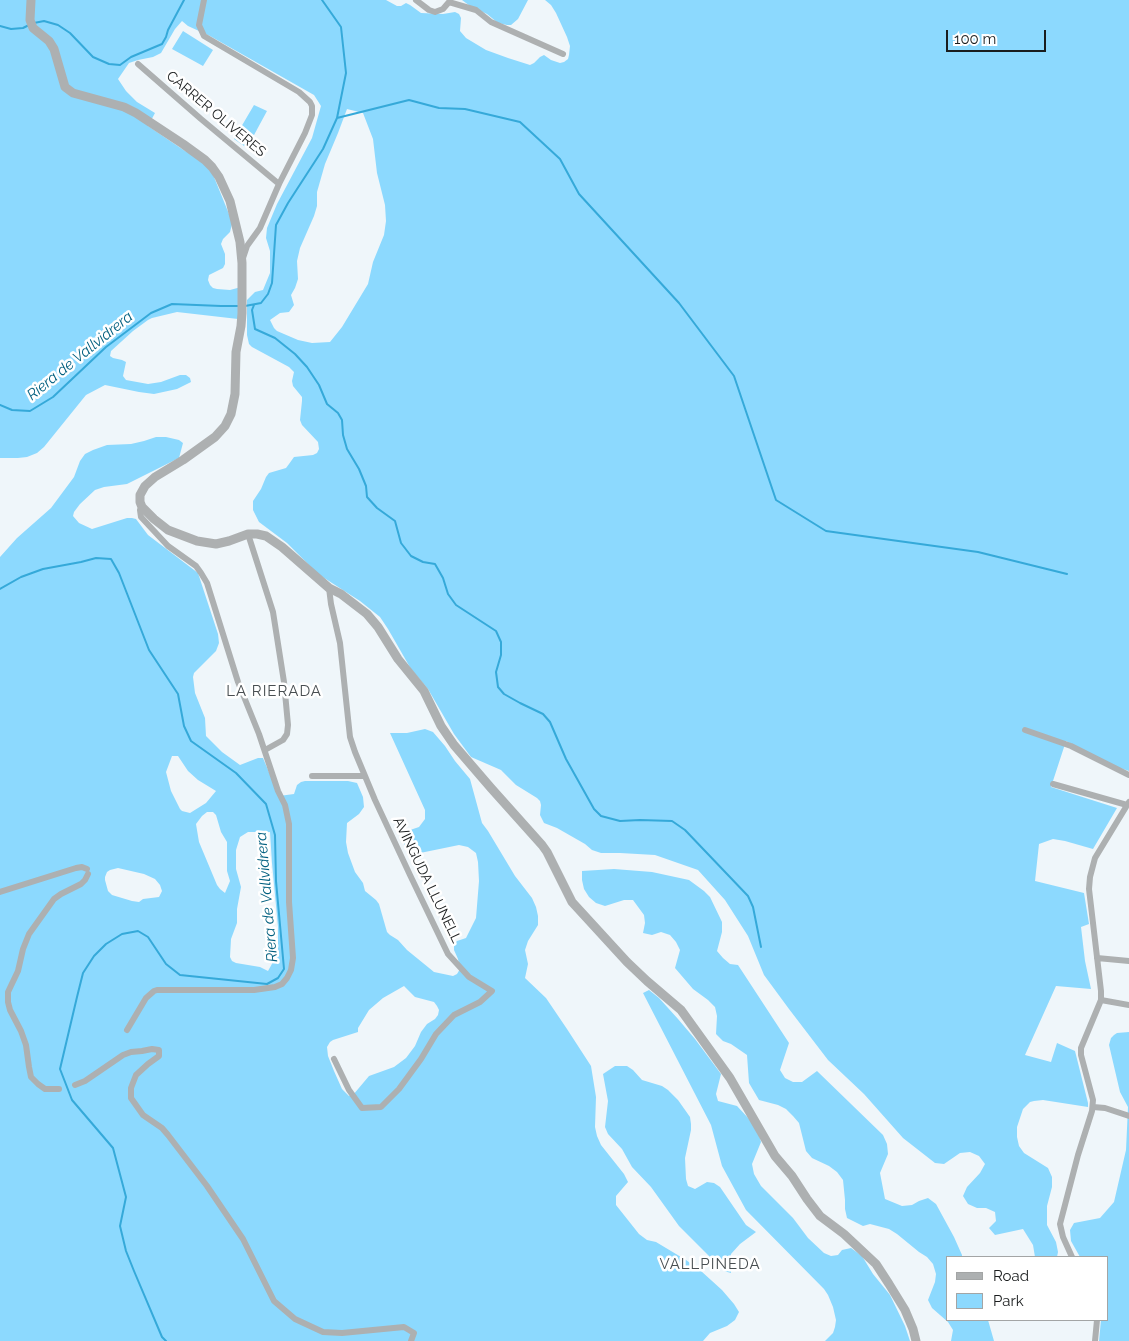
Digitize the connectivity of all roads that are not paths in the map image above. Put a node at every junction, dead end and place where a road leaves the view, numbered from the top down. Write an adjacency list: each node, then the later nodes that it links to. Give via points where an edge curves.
1 (31, 0): 9 (street, via 31,24 49,41 65,87 73,93 136,113 191,149 212,167 230,201)
2 (416, 0): 4 (street, via 435,12 443,9)
3 (204, 1): 7 (street, via 199,25 204,36 299,92 311,103 312,115 305,133)
4 (449, 1): 5 (street, via 476,10 491,22)
5 (563, 54)
6 (138, 64): 7 (street, CARRER OLIVERES)
7 (278, 184): 8 (street)
8 (256, 235): 9 (street); 10 (street)
9 (239, 240): 10 (street); 11 (street)
10 (251, 241): 11 (street)
11 (242, 262): 12 (street, via 243,294 236,384 228,421 215,437 145,486 140,495)
12 (142, 507): 13 (street, via 168,530 197,541 219,544); 16 (street, via 142,517 168,546 196,566 205,580 238,682)
13 (248, 534): 14 (street, via 269,538); 16 (street, via 273,612 288,725 283,740)
14 (329, 588): 19 (street, AVINGUDA LLUNELL, via 340,643 350,737); 36 (street, via 352,602 378,627 424,692 454,745 547,852 572,902 627,962 681,1010 730,1078 775,1156 815,1210 876,1264 905,1310)
15 (1025, 730): 17 (street, via 1071,746)
16 (265, 750): 27 (street, via 288,817 293,958 290,974 282,984 270,988 154,991 146,998)
17 (1129, 775)
18 (312, 776): 19 (street)
19 (365, 776): 28 (street, AVINGUDA LLUNELL, via 448,954 468,977 492,991 480,1002 454,1015 436,1034 399,1089 381,1107 362,1108 349,1090)
20 (1054, 784): 21 (street)
21 (1128, 804): 23 (street, via 1092,866 1089,889)
22 (0, 892): 30 (street, via 76,868 88,871 81,884 54,899 29,934 8,992 10,1010 22,1031 32,1077 43,1088)
23 (1097, 958): 24 (street); 25 (street)
24 (1129, 961)
25 (1101, 1000): 26 (street); 31 (street, via 1080,1055)
26 (1129, 1005)
27 (127, 1030)
28 (334, 1058)
29 (75, 1085): 35 (street, via 123,1055 152,1048 159,1050 159,1056 136,1075 131,1098 143,1114 162,1128 207,1186 243,1239 274,1301 295,1319 323,1332 404,1327 414,1333)
30 (59, 1089)
31 (1093, 1107): 32 (street); 33 (street, via 1062,1215 1061,1231)
32 (1129, 1116)
33 (1071, 1256)
34 (1097, 1321): 37 (street)
35 (411, 1341)
36 (916, 1341)
37 (1095, 1341)

